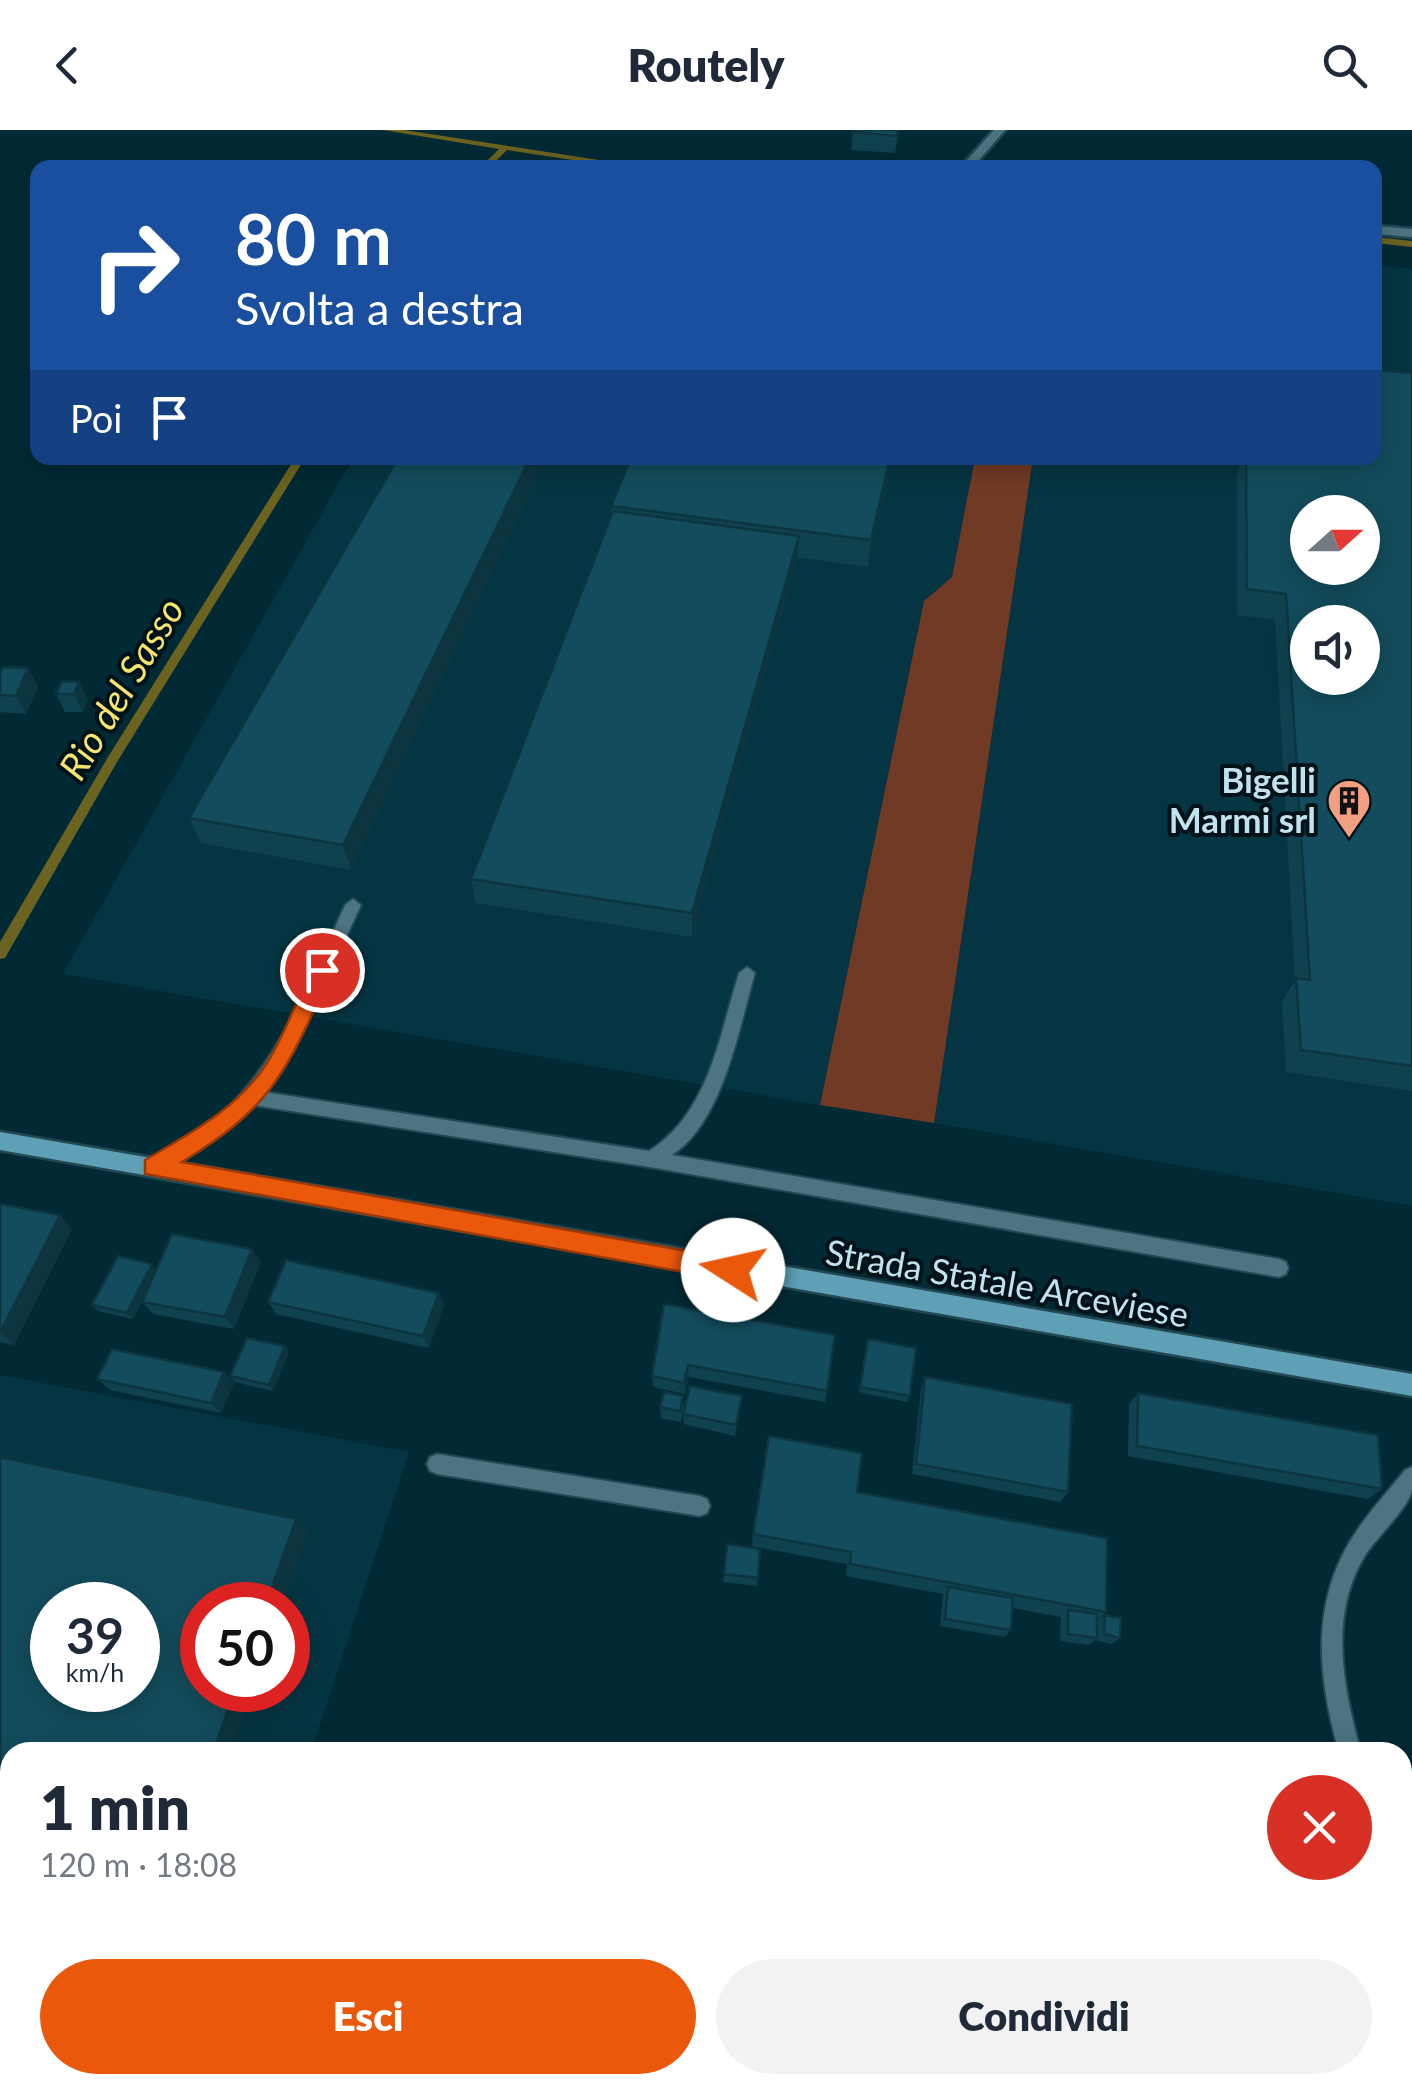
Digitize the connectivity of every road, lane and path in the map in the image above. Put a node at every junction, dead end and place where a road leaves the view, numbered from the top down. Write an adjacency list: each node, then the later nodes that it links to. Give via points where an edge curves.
1 (1000, 130): 2 (street)
2 (972, 160)
3 (1382, 231): 4 (street)
4 (1412, 233)
5 (353, 905): 7 (lane, via 275,1069)
6 (746, 973): 9 (lane, via 701,1112 679,1143)
7 (252, 1098): 9 (lane); 10 (lane, via 222,1126)
8 (0, 1141): 10 (main road, Strada Statale Arceviese)
9 (650, 1159): 11 (lane)
10 (154, 1167): 12 (main road, Strada Statale Arceviese)
11 (1279, 1268)
12 (1412, 1386)
13 (437, 1464): 15 (lane)
14 (1412, 1477): 16 (lane, via 1354,1554 1331,1618 1334,1700)
15 (700, 1506)
16 (1347, 1742)

